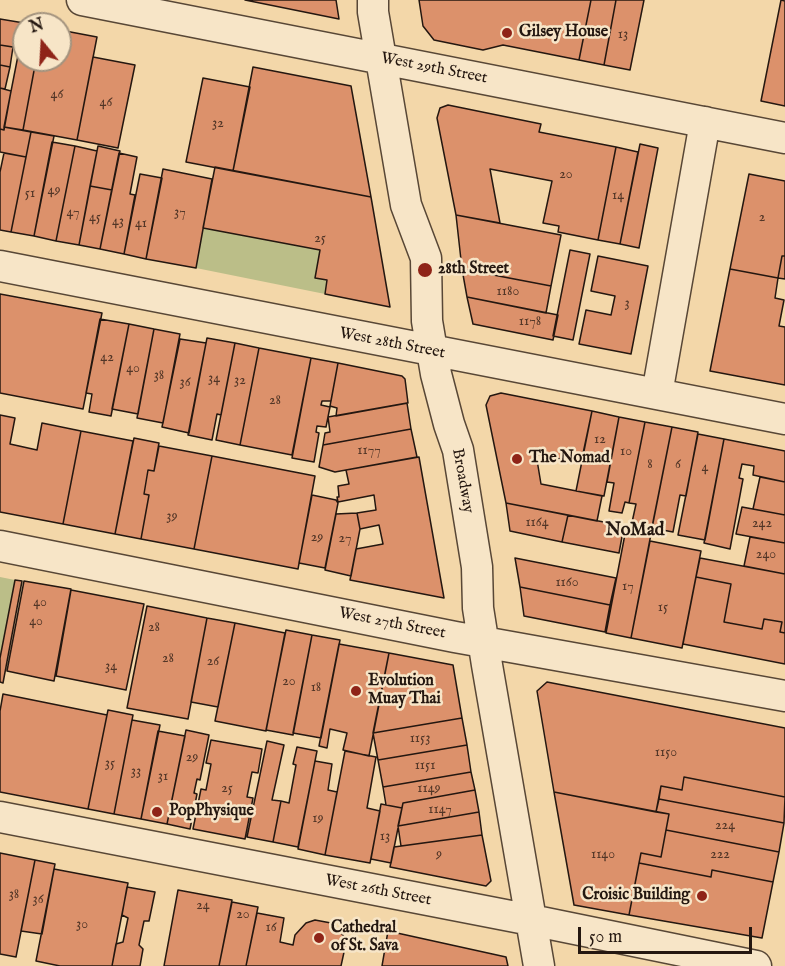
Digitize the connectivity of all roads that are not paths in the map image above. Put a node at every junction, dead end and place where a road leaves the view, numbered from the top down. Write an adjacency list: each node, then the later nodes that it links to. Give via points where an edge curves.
1 (82, 0): 3 (street, West 29th Street)
2 (373, 0): 3 (street, Broadway)
3 (381, 59): 4 (street, West 29th Street); 7 (street, Broadway, via 406,205 426,258 427,321)
4 (705, 122): 5 (street, West 29th Street); 8 (street)
5 (785, 138)
6 (0, 266): 7 (street, West 28th Street)
7 (432, 352): 8 (street, West 28th Street); 11 (street, Broadway, via 458,450 477,567)
8 (657, 394): 9 (street, West 28th Street)
9 (785, 419)
10 (0, 546): 11 (street, West 27th Street)
11 (483, 642): 12 (street, West 27th Street); 14 (street, Broadway)
12 (785, 696)
13 (0, 817): 14 (street, West 26th Street)
14 (531, 920): 15 (street, Broadway); 16 (street, West 26th Street)
15 (539, 966)
16 (756, 966)

